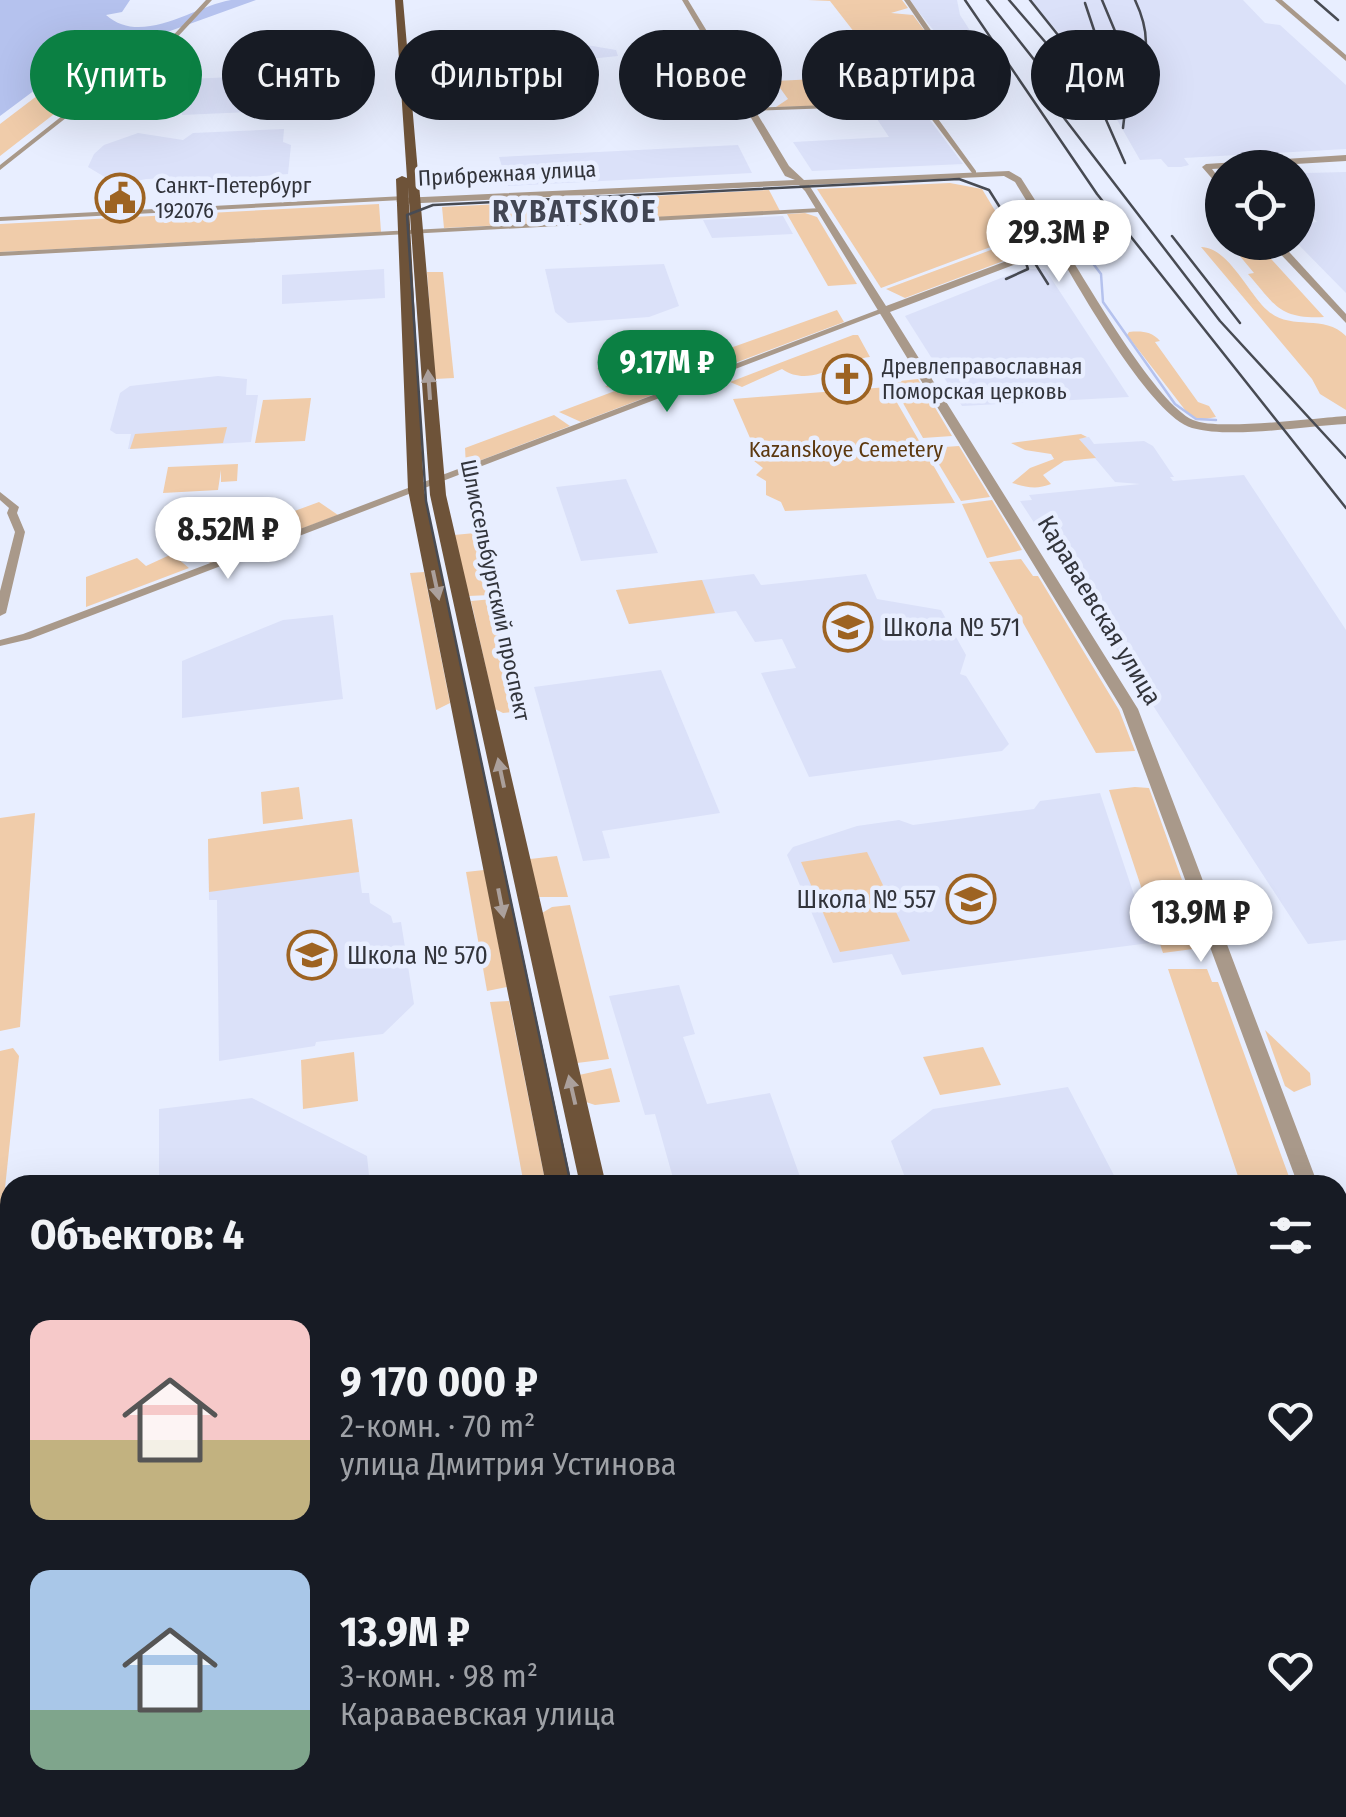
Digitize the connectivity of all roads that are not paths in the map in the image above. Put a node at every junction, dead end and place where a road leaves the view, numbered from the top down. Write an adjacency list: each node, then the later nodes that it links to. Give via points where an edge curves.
1 (396, 0): 16 (main road, Шлиссельбургский проспект)
2 (685, 0): 6 (street, Караваевская улица)
3 (906, 0): 7 (street)
4 (1278, 0): 8 (street)
5 (208, 1): 13 (street, via 142,70 88,98)
6 (703, 30)
7 (928, 30)
8 (1346, 59)
9 (758, 120): 15 (street, Караваевская улица)
10 (936, 120): 14 (street)
11 (1346, 158): 12 (street)
12 (1315, 160)
13 (0, 165)
14 (973, 171): 15 (street, Прибрежная улица); 20 (street, Прибрежная улица, via 1013,173)
15 (795, 178): 16 (street, Прибрежная улица); 17 (street, Караваевская улица, via 808,205)
16 (408, 199): 18 (street, Прибрежная улица); 19 (main road, Шлиссельбургский проспект)
17 (818, 210): 19 (street); 23 (street, Караваевская улица)
18 (0, 221)
19 (410, 232): 21 (street); 26 (main road, Шлиссельбургский проспект)
20 (1064, 246): 23 (street); 25 (street, via 1093,302 1173,414 1212,427)
21 (0, 254)
22 (1291, 260): 24 (street)
23 (883, 311): 26 (street); 34 (street, Караваевская улица, via 1130,709)
24 (1346, 320)
25 (1346, 420)
26 (426, 486): 31 (street); 32 (main road, Шлиссельбургский проспект, one-way to 32); 33 (main road, Шлиссельбургский проспект, one-way to 26)
27 (0, 495): 29 (street)
28 (0, 507): 29 (street)
29 (12, 513): 30 (street, via 20,532)
30 (0, 612)
31 (0, 643)
32 (557, 1175)
33 (591, 1175)
34 (1304, 1175)

